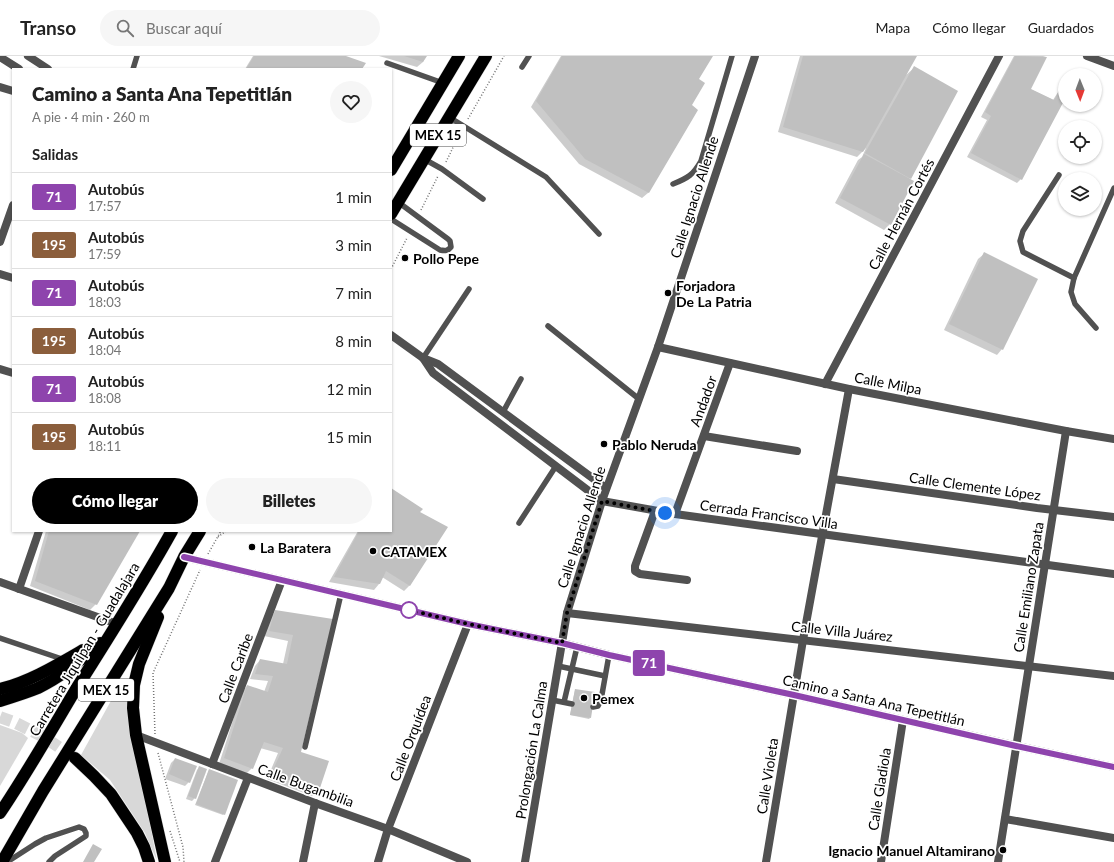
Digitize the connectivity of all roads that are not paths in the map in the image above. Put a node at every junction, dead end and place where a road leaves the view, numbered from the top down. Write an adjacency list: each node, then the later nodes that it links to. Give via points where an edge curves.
1 (28, 56): 15 (street)
2 (137, 56): 16 (lane)
3 (459, 56): 17 (highway, MEX 15)
4 (486, 56): 20 (highway, MEX 15)
5 (529, 56): 13 (lane)
6 (732, 56): 24 (lane, via 701,161 686,179)
7 (754, 56): 40 (street, Calle Ignacio Allende)
8 (999, 56): 46 (street, Calle Hernán Cortés)
9 (1087, 56): 12 (street)
10 (5, 58): 14 (street)
11 (387, 62): 17 (lane)
12 (1114, 66)
13 (522, 67)
14 (18, 68)
15 (46, 68)
16 (133, 68)
17 (443, 83): 22 (highway, MEX 15)
18 (0, 87): 19 (street)
19 (12, 91)
20 (449, 117): 21 (highway, MEX 15); 31 (lane, via 546,177)
21 (424, 159): 26 (lane); 27 (highway, MEX 15)
22 (392, 168)
23 (1058, 177): 35 (lane, via 1023,231 1020,242 1023,252)
24 (673, 184)
25 (1114, 188): 35 (lane)
26 (483, 199)
27 (398, 202): 29 (highway, MEX 15); 30 (lane, via 448,238 451,247 445,251 440,250)
28 (12, 208): 32 (street)
29 (392, 212)
30 (392, 220)
31 (599, 234)
32 (0, 242)
33 (0, 274): 34 (street)
34 (12, 278)
35 (1074, 278): 38 (lane, via 1071,292 1075,304)
36 (469, 289): 41 (lane)
37 (548, 326): 48 (lane)
38 (1096, 328)
39 (392, 336): 41 (street, Cerrada Francisco Villa)
40 (658, 347): 42 (street, Calle Milpa); 48 (street, Calle Ignacio Allende)
41 (423, 358): 49 (street, Cerrada Francisco Villa, via 438,364); 54 (street, Cerrada Francisco Villa, via 433,373)
42 (730, 363): 46 (street, Calle Milpa); 51 (street, Andador)
43 (0, 369): 44 (street)
44 (12, 373)
45 (521, 379): 49 (lane)
46 (825, 384): 47 (street, Calle Milpa)
47 (849, 389): 50 (street, Calle Milpa); 55 (street)
48 (639, 399): 56 (street, Calle Ignacio Allende)
49 (503, 412): 56 (street, Cerrada Francisco Villa)
50 (1066, 432): 52 (street, Calle Milpa); 58 (street, Calle Emiliano Zapata)
51 (704, 436): 53 (street); 60 (street, Andador)
52 (1114, 439)
53 (796, 451)
54 (556, 466): 57 (street, Cerrada Francisco Villa); 62 (lane)
55 (833, 479): 58 (street, Calle Clemente López); 66 (street)
56 (606, 488): 57 (street, Calle Ignacio Allende)
57 (602, 501): 59 (street, Cerrada Francisco Villa); 76 (street, Calle Ignacio Allende)
58 (1053, 509): 61 (street, Calle Clemente López); 68 (street, Calle Emiliano Zapata)
59 (655, 511): 60 (street, Cerrada Francisco Villa); 71 (street, via 635,571 640,574)
60 (675, 514): 66 (street, Cerrada Francisco Villa)
61 (1114, 517)
62 (519, 523)
63 (39, 532): 73 (street)
64 (171, 532): 78 (highway, Carretera Jiquilpan - Guadalajara / MEX 15)
65 (199, 532): 67 (highway, MEX 15)
66 (822, 534): 68 (street, Cerrada Francisco Villa); 80 (street)
67 (184, 557): 70 (street, Camino a Santa Ana Tepetitlán); 74 (highway, MEX 15)
68 (1044, 564): 69 (street, Cerrada Francisco Villa); 86 (street, Calle Emiliano Zapata)
69 (1114, 574)
70 (282, 580): 75 (street, Camino a Santa Ana Tepetitlán); 102 (street, Calle Caribe)
71 (687, 580)
72 (0, 582): 73 (street)
73 (20, 588): 78 (street)
74 (169, 588): 98 (highway, via 139,664 134,685); 110 (highway, MEX 15)
75 (341, 594): 77 (street, Camino a Santa Ana Tepetitlán); 100 (lane)
76 (567, 613): 80 (street, Calle Villa Juárez); 81 (street, Calle Ignacio Allende)
77 (468, 624): 81 (street, Camino a Santa Ana Tepetitlán); 108 (street, Calle Orquídea)
78 (115, 627): 84 (highway); 93 (highway, via 85,656 55,678 38,688); 106 (highway, Carretera Jiquilpan - Guadalajara / MEX 15)
79 (0, 638): 84 (lane)
80 (803, 640): 86 (street, Calle Villa Juárez); 91 (street)
81 (562, 643): 82 (street, Camino a Santa Ana Tepetitlán); 85 (street, Prolongación La Calma)
82 (577, 647): 83 (street, Camino a Santa Ana Tepetitlán); 87 (lane)
83 (609, 655): 88 (lane); 91 (street, Camino a Santa Ana Tepetitlán)
84 (65, 660): 90 (highway, via 12,686)
85 (558, 666): 87 (lane); 92 (street, Prolongación La Calma)
86 (1029, 666): 89 (street, Calle Villa Juárez); 99 (street, Calle Emiliano Zapata)
87 (572, 669): 88 (lane); 94 (lane)
88 (605, 676): 96 (lane, via 598,706)
89 (1114, 676)
90 (0, 689)
91 (794, 695): 97 (street, Camino a Santa Ana Tepetitlán); 120 (street, Calle Violeta)
92 (552, 700): 94 (lane); 119 (street, Prolongación La Calma)
93 (0, 701)
94 (564, 702): 95 (lane)
95 (572, 704)
96 (592, 707)
97 (903, 720): 99 (street, Camino a Santa Ana Tepetitlán); 121 (street, Calle Gladiola)
98 (136, 735): 102 (street, Calle Bugambilia); 114 (highway)
99 (1016, 746): 103 (street, Camino a Santa Ana Tepetitlán); 107 (street, Calle Emiliano Zapata)
100 (306, 747)
101 (75, 758): 113 (highway, via 111,794 137,833)
102 (212, 764): 104 (street, Calle Bugambilia)
103 (1114, 767)
104 (248, 778): 105 (street, Calle Bugambilia); 115 (street)
105 (315, 803): 108 (street, Calle Bugambilia); 116 (street)
106 (0, 813)
107 (1005, 819): 109 (street); 122 (street, Calle Emiliano Zapata)
108 (388, 829): 117 (street, Calle Orquídea); 118 (street, Calle Bugambilia)
109 (1114, 838)
110 (2, 862)
111 (7, 862): 112 (lane, via 46,838 79,827 84,829 86,836)
112 (49, 862)
113 (149, 862)
114 (165, 862)
115 (215, 862)
116 (303, 862)
117 (378, 862)
118 (467, 862)
119 (525, 862)
120 (766, 862)
121 (881, 862)
122 (998, 862)

